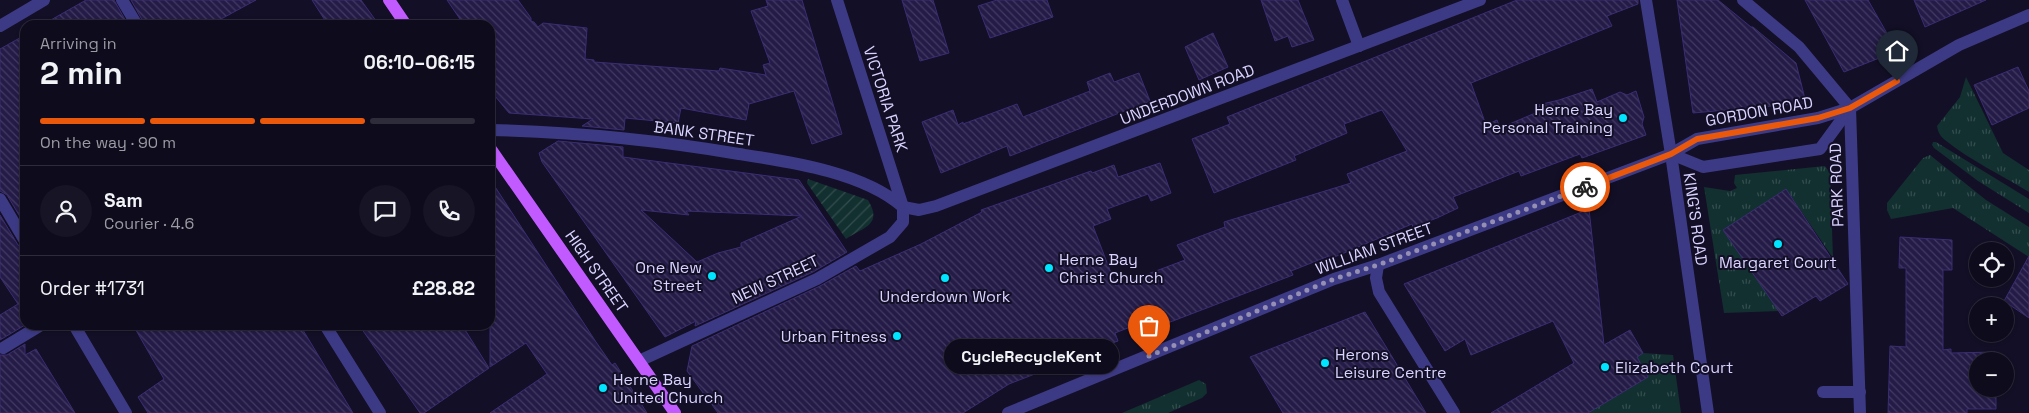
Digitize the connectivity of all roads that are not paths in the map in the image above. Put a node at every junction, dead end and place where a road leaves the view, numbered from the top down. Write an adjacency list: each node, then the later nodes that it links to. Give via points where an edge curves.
1 (44, 0): 12 (street)
2 (122, 0): 10 (street)
3 (389, 0): 11 (main road)
4 (837, 0): 19 (street, VICTORIA PARK)
5 (1342, 0): 13 (street)
6 (1480, 0): 13 (street, UNDERDOWN ROAD)
7 (1646, 0): 16 (street, KING'S ROAD)
8 (1743, 0): 14 (street, via 1800,47)
9 (2029, 15): 14 (street, GORDON ROAD, via 1959,45)
10 (135, 20)
11 (403, 20)
12 (0, 26)
13 (1359, 46): 19 (street, UNDERDOWN ROAD, via 936,206 919,210)
14 (1850, 108): 16 (street, GORDON ROAD, via 1818,118 1697,139); 16 (street, GORDON ROAD, via 1820,149 1703,167); 28 (street, PARK ROAD)
15 (495, 130): 19 (street, BANK STREET, via 553,132 699,147 792,162 876,188)
16 (1671, 154): 21 (street, WILLIAM STREET); 34 (street, KING'S ROAD)
17 (495, 155): 26 (main road, HIGH STREET)
18 (0, 199): 20 (street)
19 (903, 207): 26 (street, NEW STREET, via 903,222 890,237 817,279)
20 (20, 233)
21 (1378, 265): 32 (street, WILLIAM STREET, via 1334,279); 33 (street, via 1379,292)
22 (33, 330): 25 (street)
23 (77, 330): 29 (street)
24 (328, 330): 30 (street)
25 (3, 348)
26 (639, 361): 31 (main road, HIGH STREET)
27 (1823, 392): 28 (street)
28 (1860, 392): 35 (street, PARK ROAD)
29 (126, 413)
30 (380, 413)
31 (675, 413)
32 (1008, 413)
33 (1454, 413)
34 (1708, 413)
35 (1860, 413)

